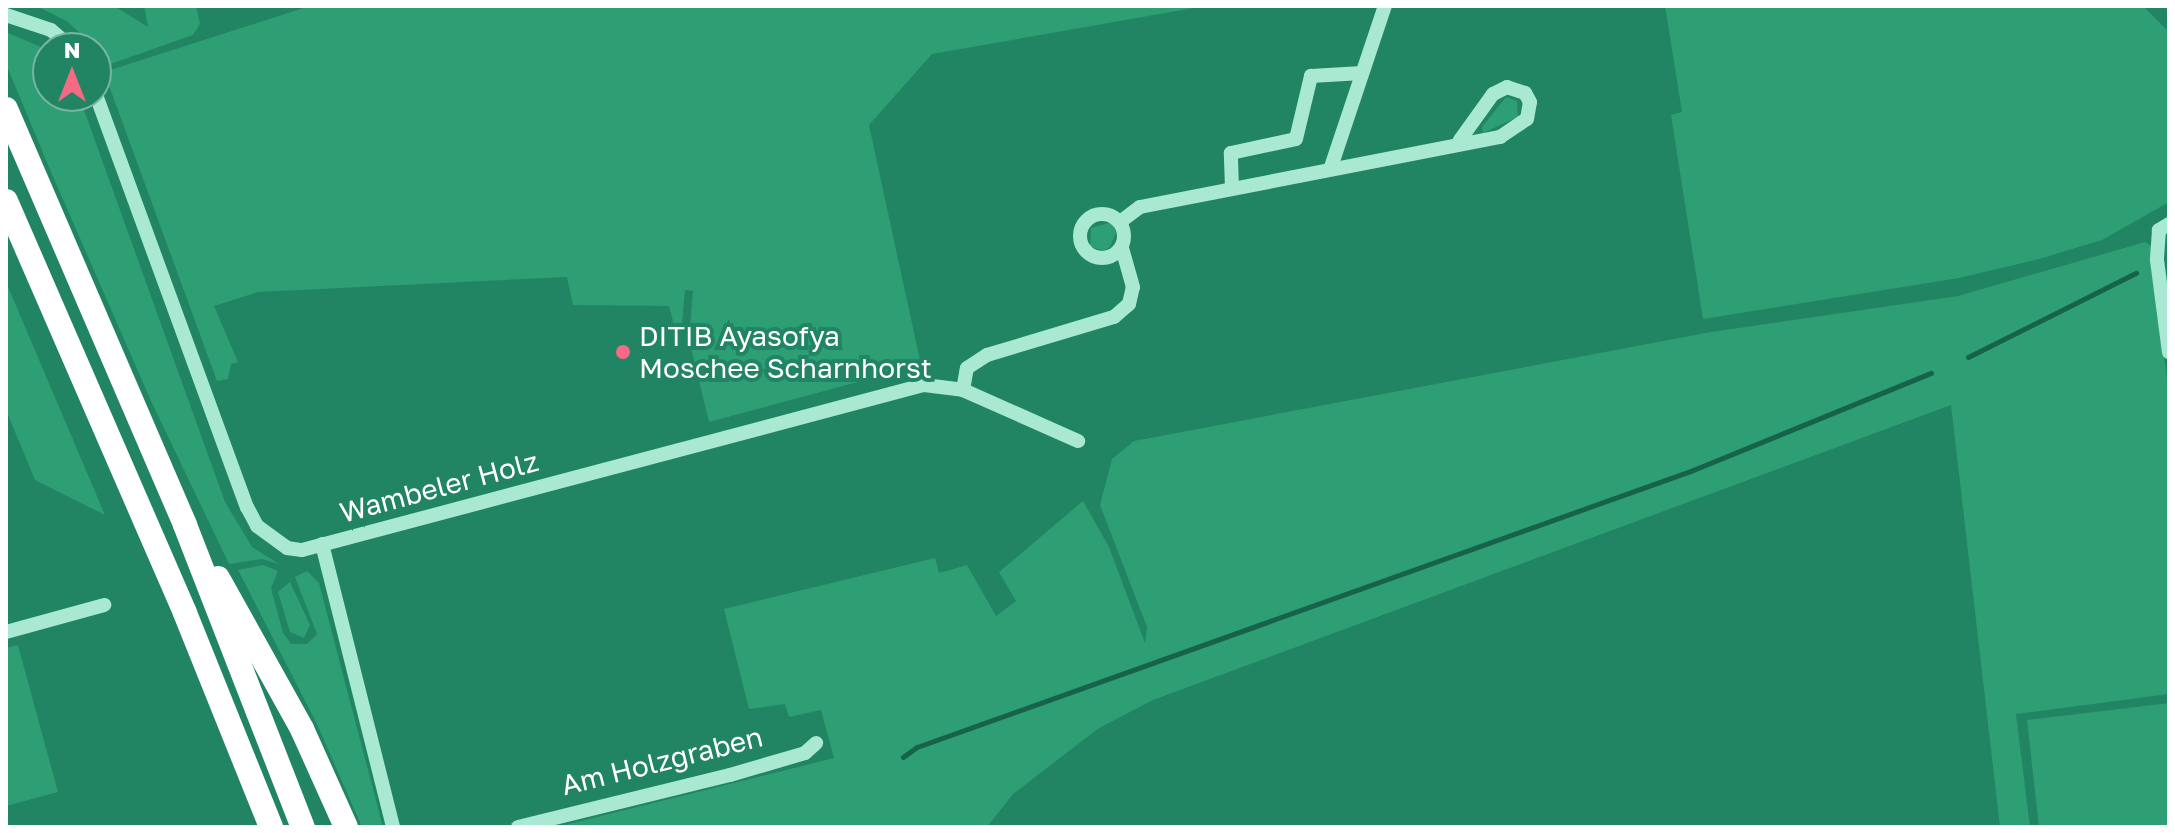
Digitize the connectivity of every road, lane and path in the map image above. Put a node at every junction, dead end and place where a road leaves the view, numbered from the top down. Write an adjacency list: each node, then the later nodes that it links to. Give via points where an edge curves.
1 (1385, 6): 4 (street)
2 (6, 15): 3 (street)
3 (53, 32)
4 (1362, 73): 8 (street); 9 (street, via 1311,76 1296,139 1231,153)
5 (6, 109): 17 (highway)
6 (102, 112): 18 (street, Wambeler Holz, via 247,507 257,526 287,548)
7 (1460, 140): 7 (street, via 1516,130 1530,110 1525,93 1507,87 1493,94); 8 (street)
8 (1331, 167): 9 (street)
9 (1232, 188): 11 (street, via 1140,207)
10 (6, 201): 22 (highway, via 185,613)
11 (1120, 222): 13 (street); 13 (street, via 1107,214 1091,217 1080,238 1094,257 1110,258)
12 (2169, 224): 14 (street, via 2159,230 2157,260)
13 (1122, 248): 15 (street, via 1133,287 1129,304 1114,317 987,355 967,368)
14 (2169, 352)
15 (963, 390): 16 (street, Wambeler Holz); 18 (street, Wambeler Holz, via 924,385)
16 (1078, 441)
17 (185, 525): 23 (highway); 24 (highway, via 302,729)
18 (322, 544): 25 (street)
19 (104, 605): 20 (street)
20 (6, 632)
21 (816, 743): 26 (street, Am Holzgraben, via 805,753 730,775)
22 (271, 827)
23 (303, 827)
24 (346, 827)
25 (393, 827)
26 (518, 827)

